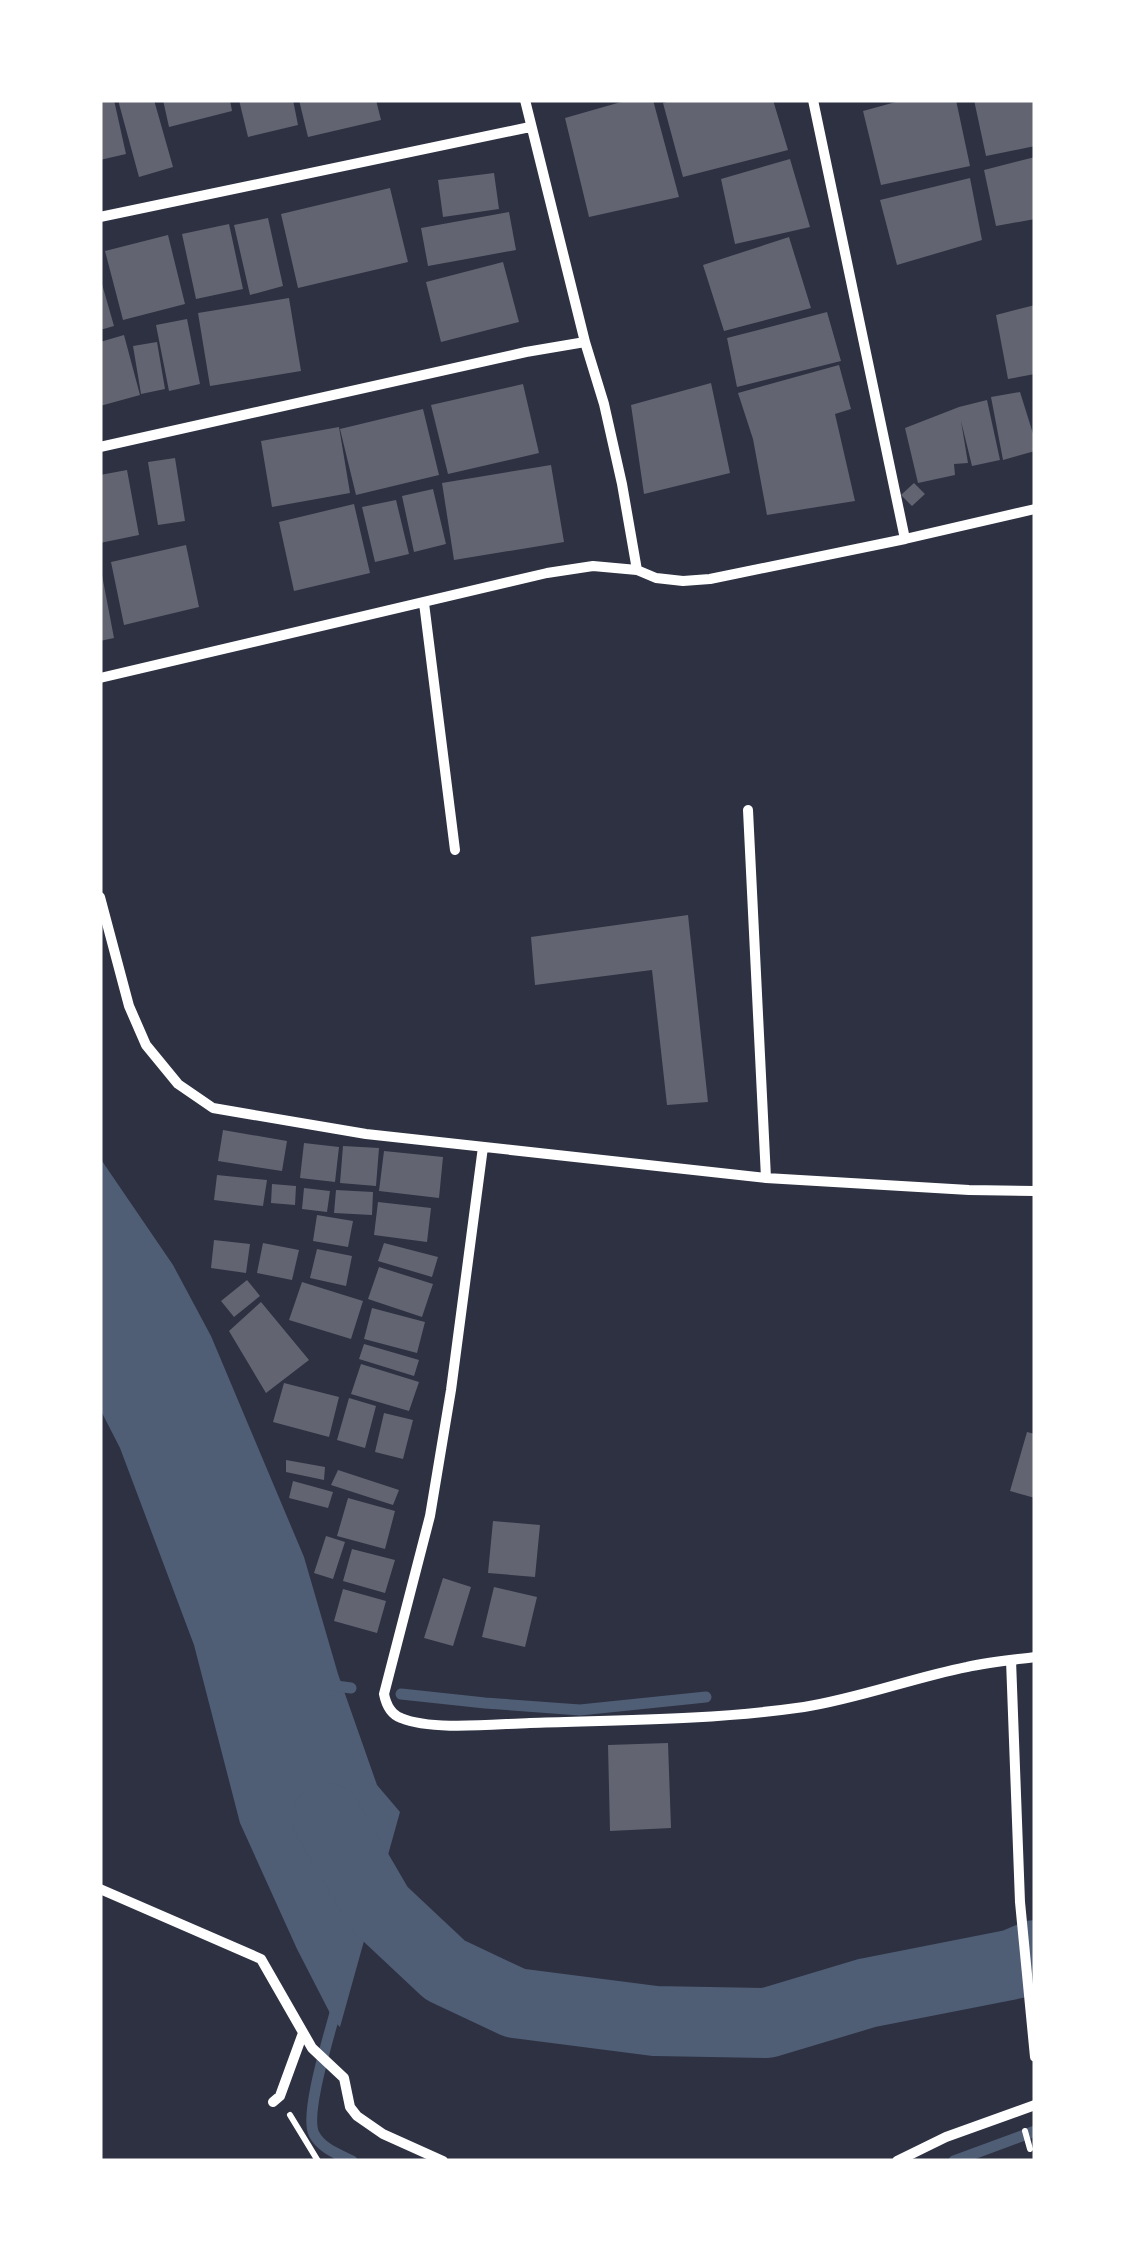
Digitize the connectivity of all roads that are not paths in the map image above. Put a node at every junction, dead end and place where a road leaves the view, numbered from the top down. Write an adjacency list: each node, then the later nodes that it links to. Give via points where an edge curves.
1 (525, 100): 3 (street)
2 (813, 100): 8 (street)
3 (530, 127): 4 (street); 5 (street)
4 (100, 217)
5 (585, 342): 6 (street); 9 (street, via 604,404)
6 (100, 447)
7 (1035, 509): 8 (street)
8 (904, 539): 9 (street, via 696,580)
9 (636, 570): 10 (street, via 594,566)
10 (424, 603): 11 (street); 13 (street)
11 (100, 678)
12 (748, 810): 16 (street)
13 (455, 850)
14 (100, 898): 15 (street, via 146,1044 178,1084 213,1108)
15 (483, 1147): 16 (street); 19 (street, via 430,1516 384,1694 394,1714 444,1724 740,1714 806,1706)
16 (766, 1178): 17 (street)
17 (1035, 1192)
18 (1035, 1657): 19 (street)
19 (1011, 1660): 22 (street, via 1020,1902)
20 (100, 1889): 21 (street, via 261,1959)
21 (303, 2034): 23 (street); 25 (street, via 344,2078 357,2116)
22 (1035, 2057)
23 (276, 2099)
24 (1035, 2105): 26 (street)
25 (443, 2161)
26 (897, 2161)

